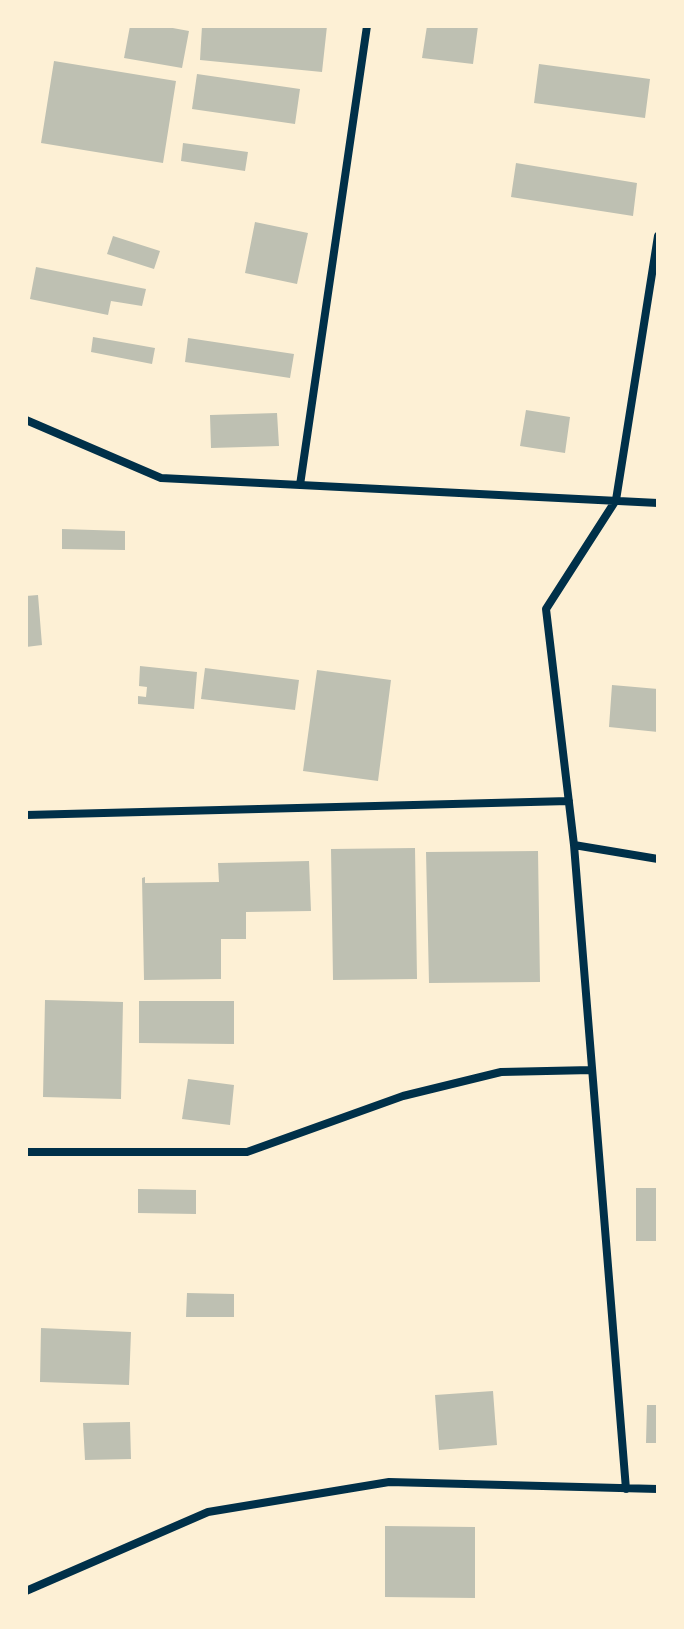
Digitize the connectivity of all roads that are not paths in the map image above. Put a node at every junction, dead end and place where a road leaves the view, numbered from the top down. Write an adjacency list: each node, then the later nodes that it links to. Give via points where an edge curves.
1 (367, 26): 4 (street)
2 (658, 236): 5 (street)
3 (26, 420): 4 (street, via 161,478)
4 (300, 485): 5 (street)
5 (616, 500): 6 (street); 7 (street, via 546,609)
6 (658, 503)
7 (569, 801): 8 (street); 9 (street)
8 (26, 815)
9 (574, 845): 10 (street); 11 (street)
10 (658, 859)
11 (592, 1070): 12 (street, via 501,1072 403,1096 247,1152); 13 (street)
12 (26, 1152)
13 (626, 1489): 14 (street); 15 (street, via 389,1482 224,1509)
14 (658, 1489)
15 (26, 1591)

